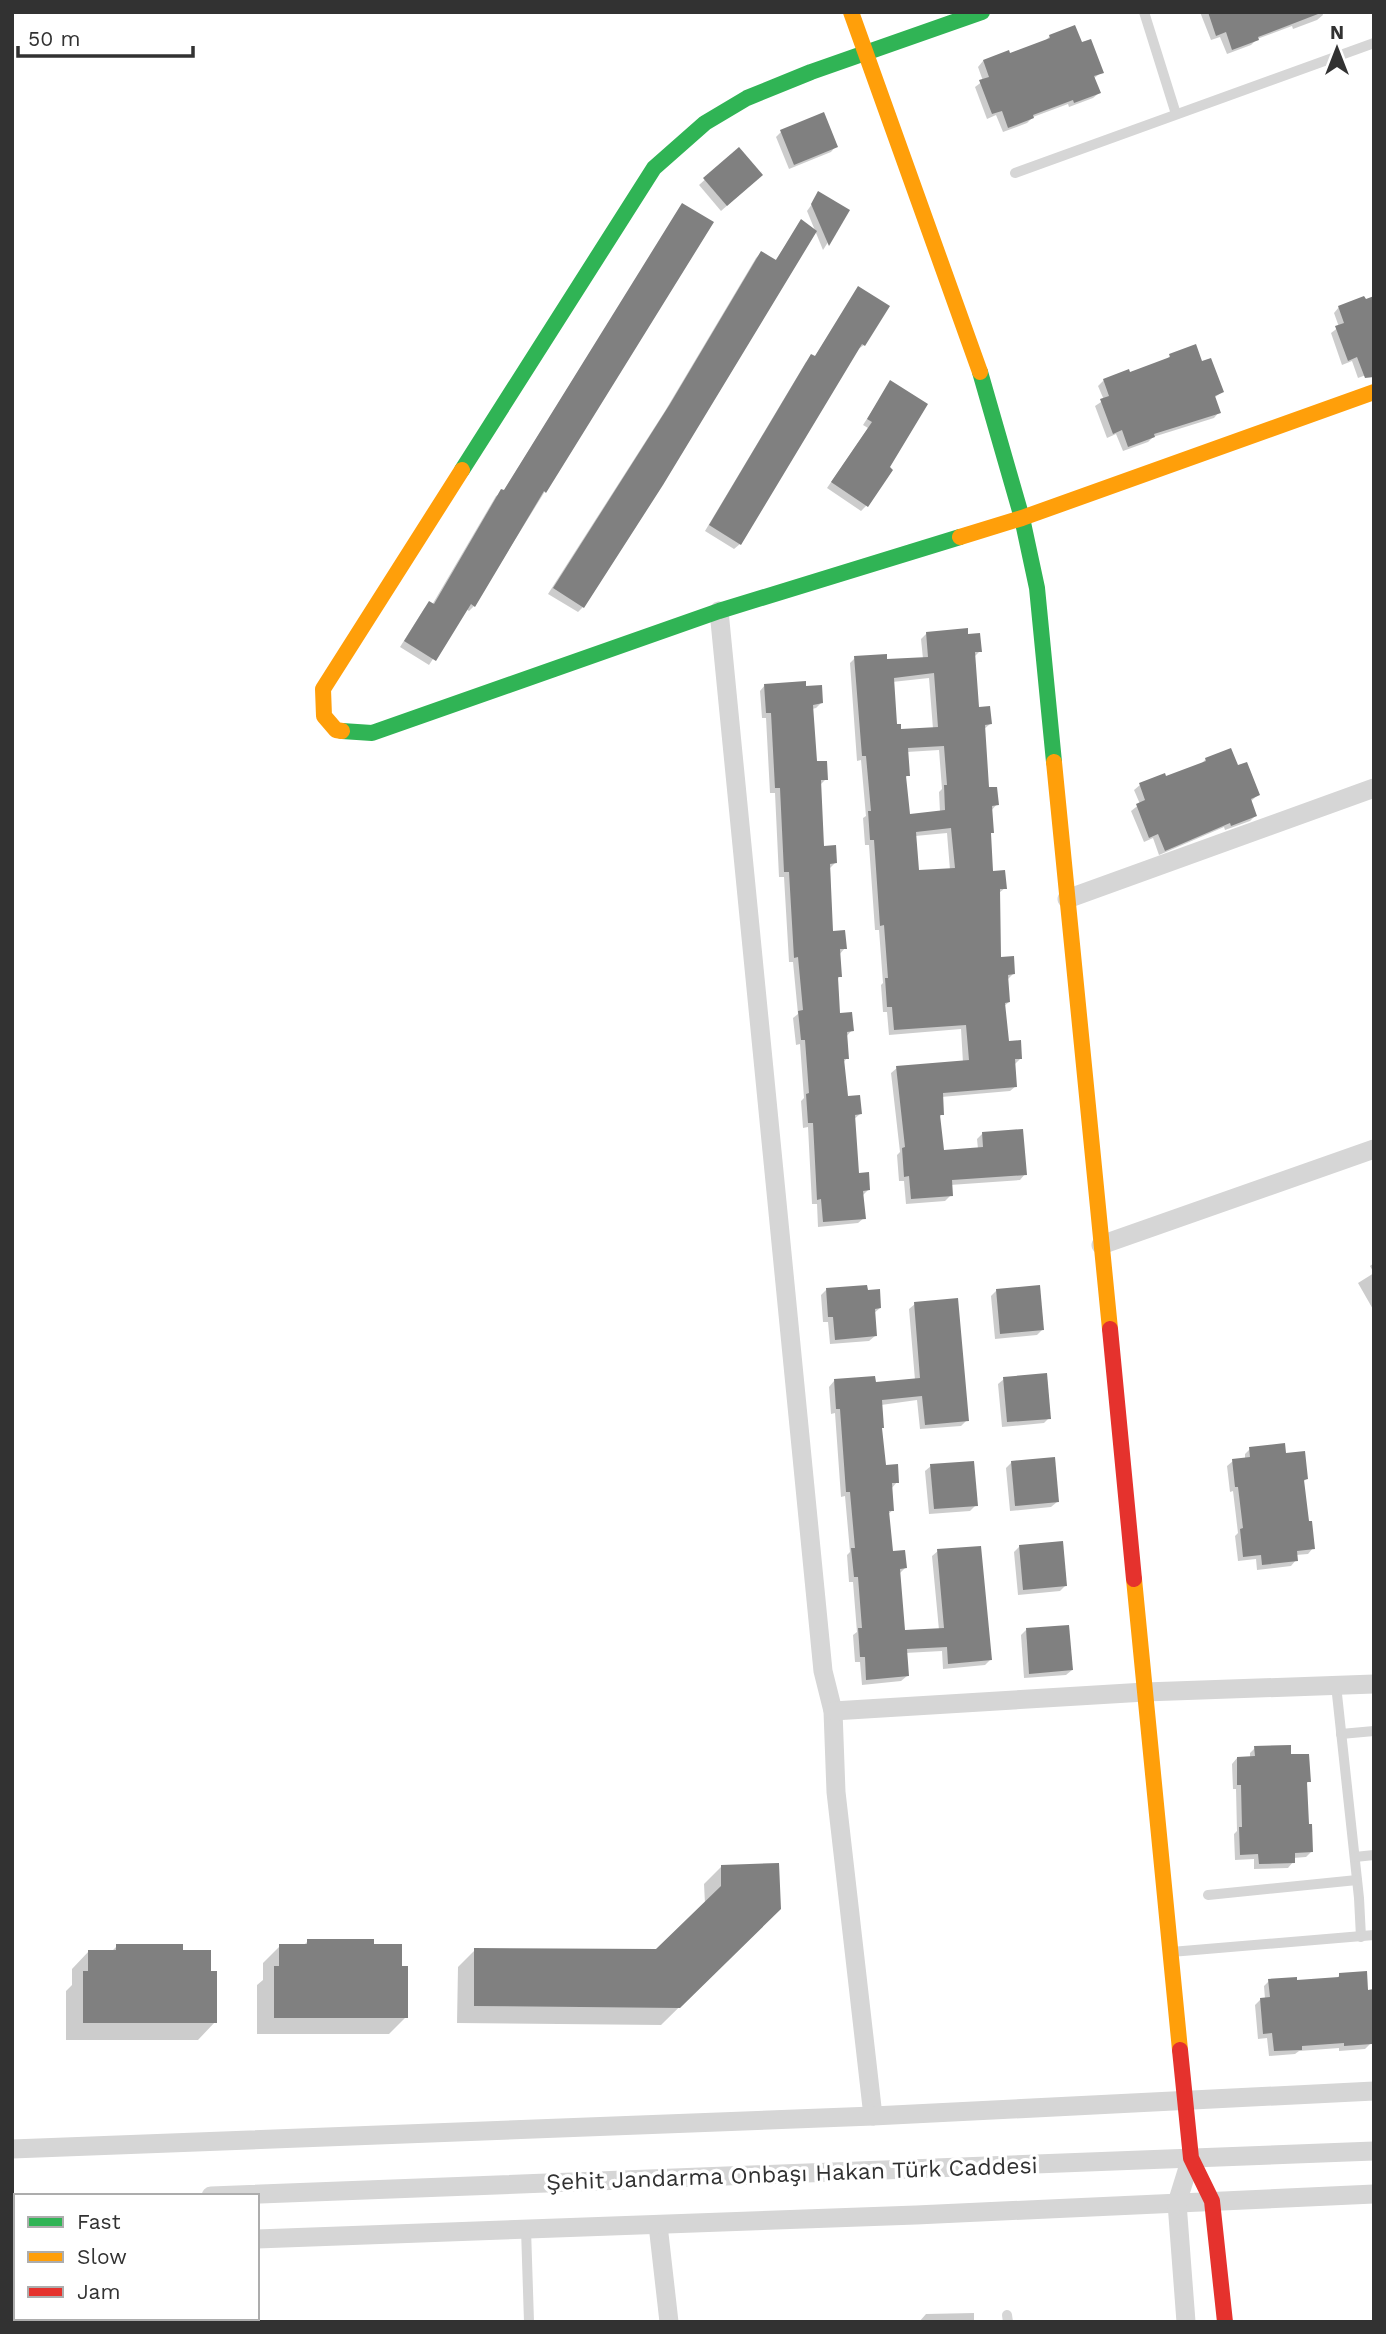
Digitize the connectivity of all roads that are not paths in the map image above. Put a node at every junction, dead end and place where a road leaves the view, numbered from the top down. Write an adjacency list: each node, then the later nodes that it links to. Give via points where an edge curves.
1 (850, 12): 5 (street)
2 (982, 12): 5 (street)
3 (1144, 12): 6 (lane)
4 (1374, 43): 6 (lane)
5 (867, 54): 9 (street, via 980,368); 10 (street, via 747,98 705,123 654,168 323,689 324,716 336,730 372,733)
6 (1176, 114): 7 (lane)
7 (1015, 173)
8 (1374, 392): 9 (street)
9 (1022, 518): 10 (street); 12 (street, via 1037,588)
10 (719, 611): 18 (street, via 823,1671)
11 (1374, 788): 12 (street)
12 (1067, 900): 14 (street)
13 (1374, 1149): 14 (street)
14 (1101, 1245): 17 (street)
15 (1374, 1684): 16 (street)
16 (1336, 1685): 17 (street); 20 (lane)
17 (1145, 1692): 18 (street); 27 (street)
18 (833, 1711): 30 (street, via 836,1793)
19 (1374, 1731): 20 (lane)
20 (1341, 1734): 22 (lane)
21 (1374, 1855): 22 (lane)
22 (1355, 1857): 23 (lane)
23 (1357, 1880): 24 (lane); 26 (lane)
24 (1208, 1895)
25 (1374, 1935): 26 (lane)
26 (1361, 1937): 27 (lane)
27 (1171, 1952): 29 (street)
28 (1374, 2091): 29 (street)
29 (1185, 2102): 30 (street); 33 (street)
30 (873, 2116): 31 (street)
31 (12, 2149)
32 (1374, 2151): 33 (street, Şehit Jandarma Onbaşı Hakan Türk Caddesi)
33 (1191, 2158): 34 (street, Şehit Jandarma Onbaşı Hakan Türk Caddesi); 36 (street); 37 (street)
34 (259, 2194)
35 (1374, 2194): 36 (street, Şehit Jandarma Onbaşı Hakan Türk Caddesi)
36 (1212, 2201): 37 (street, Şehit Jandarma Onbaşı Hakan Türk Caddesi); 44 (street)
37 (1177, 2203): 38 (street, Şehit Jandarma Onbaşı Hakan Türk Caddesi); 43 (street)
38 (658, 2225): 39 (street, Şehit Jandarma Onbaşı Hakan Türk Caddesi); 42 (street)
39 (526, 2229): 40 (street, Şehit Jandarma Onbaşı Hakan Türk Caddesi); 41 (lane)
40 (259, 2239)
41 (529, 2322)
42 (669, 2322)
43 (1186, 2322)
44 (1225, 2322)

